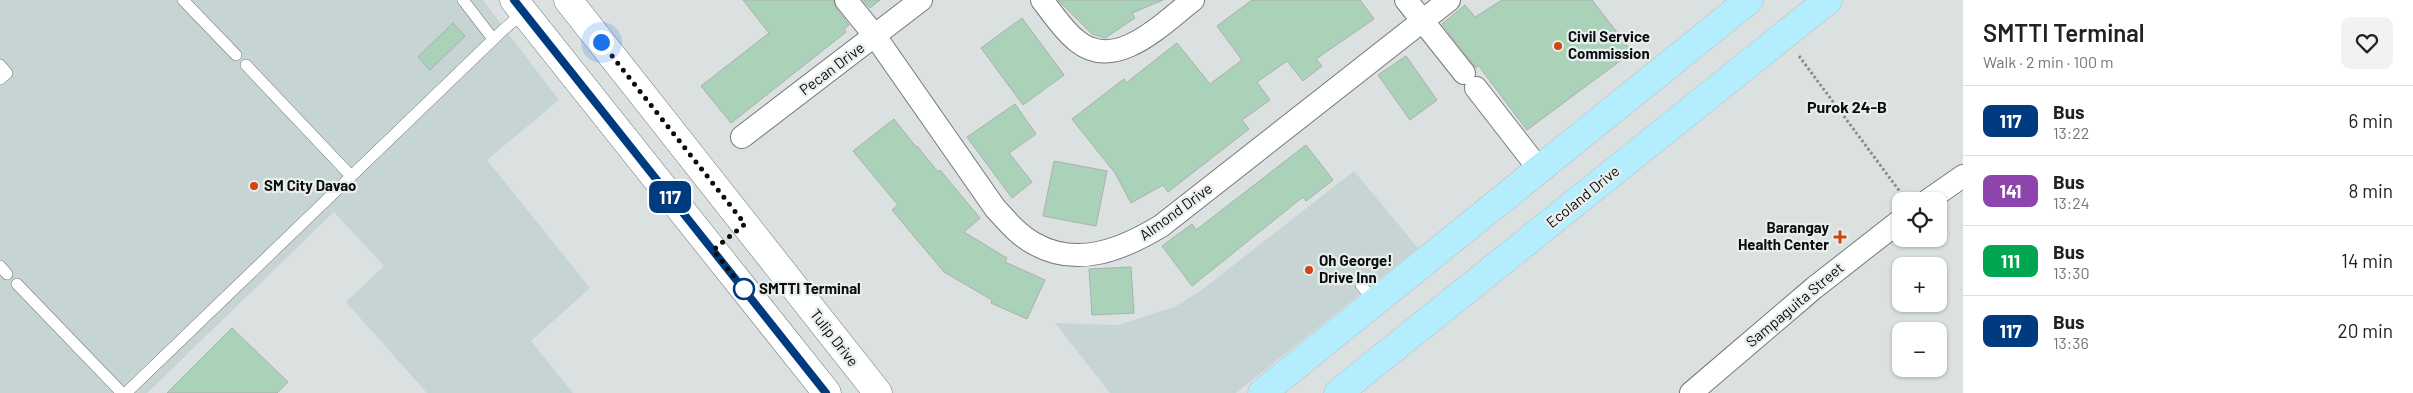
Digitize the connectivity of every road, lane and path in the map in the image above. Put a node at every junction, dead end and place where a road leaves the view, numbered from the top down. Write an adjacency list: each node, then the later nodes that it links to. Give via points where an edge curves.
1 (183, 0): 17 (lane)
2 (463, 0): 16 (lane)
3 (568, 0): 21 (main road, Tulip Drive)
4 (846, 0): 14 (street, Almond Drive)
5 (921, 0): 14 (street, Pecan Drive)
6 (1042, 0): 7 (street, via 1077,42 1096,52 1117,51 1139,41)
7 (1193, 0)
8 (1406, 0): 13 (street)
9 (1450, 0): 13 (street, Almond Drive)
10 (1749, 0): 24 (main road)
11 (1828, 0): 15 (main road, Ecoland Drive)
12 (525, 4): 16 (lane); 23 (main road)
13 (1423, 21): 14 (street, Almond Drive, via 1161,226 1109,252 1087,256 1062,254 1035,244 1014,228 995,208); 24 (street)
14 (874, 36): 22 (street, Pecan Drive)
15 (1784, 37): 27 (path); 38 (main road, Ecoland Drive)
16 (493, 39): 25 (lane)
17 (236, 55)
18 (0, 65): 20 (lane, via 7,72)
19 (246, 65): 25 (lane)
20 (0, 79)
21 (671, 130): 23 (main road); 29 (main road, Tulip Drive)
22 (742, 137)
23 (638, 156): 31 (main road)
24 (1539, 168): 37 (main road, via 1368,293)
25 (351, 176): 34 (lane)
26 (1963, 176): 28 (street)
27 (1901, 192)
28 (1940, 192)
29 (745, 224): 31 (main road); 36 (main road, Tulip Drive)
30 (1892, 227): 39 (street, Sampaguita Street, via 1814,288)
31 (704, 240): 35 (main road)
32 (16, 284): 33 (lane)
33 (122, 393)
34 (126, 393)
35 (826, 393)
36 (878, 393)
37 (1262, 393)
38 (1338, 393)
39 (1691, 393)

